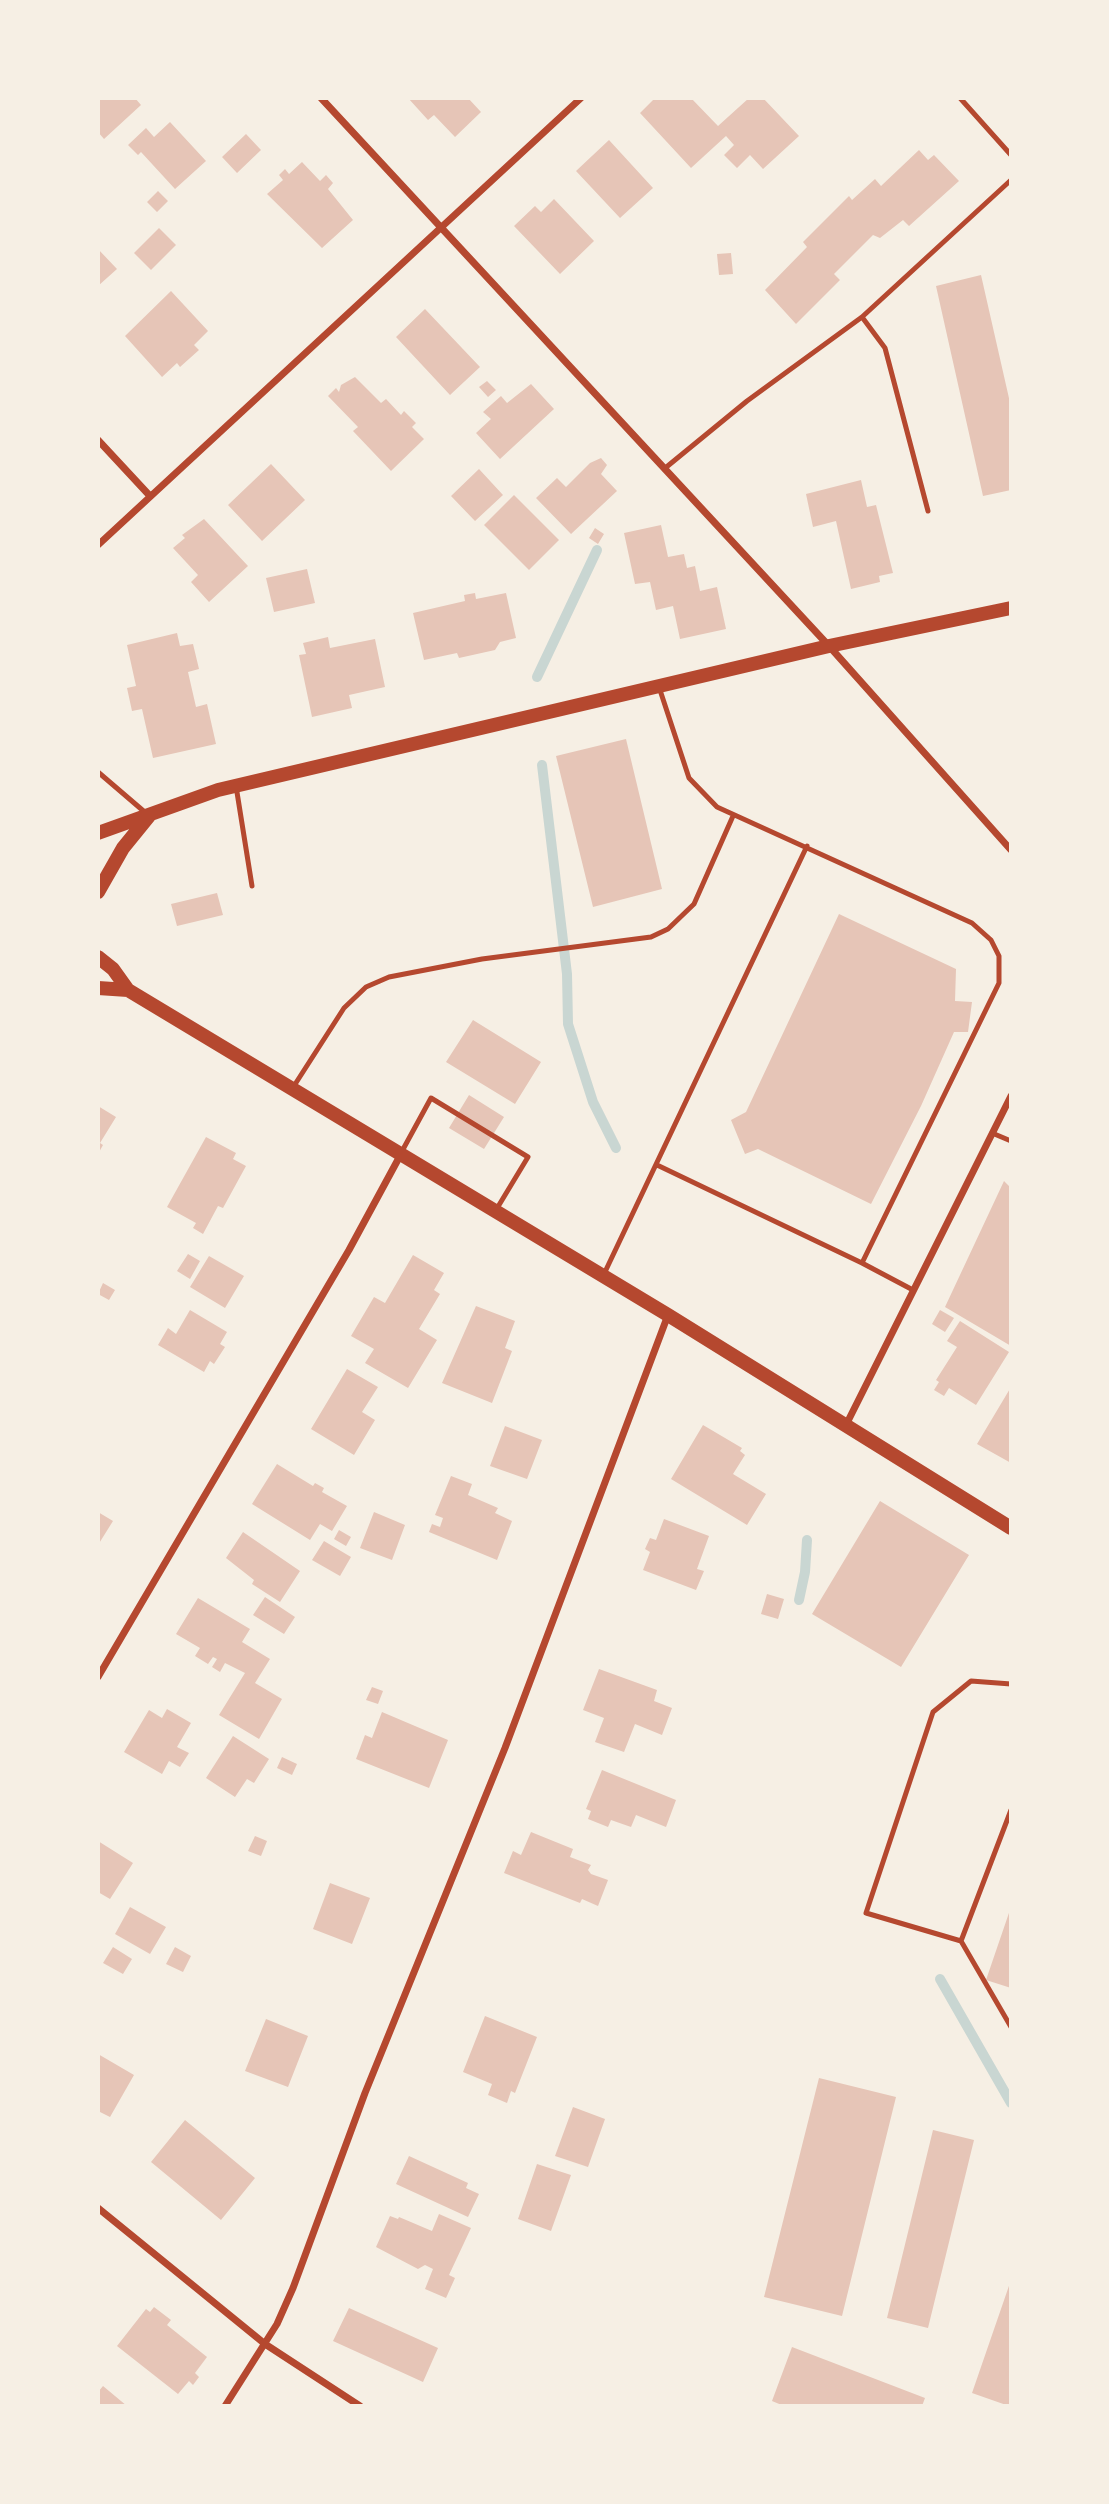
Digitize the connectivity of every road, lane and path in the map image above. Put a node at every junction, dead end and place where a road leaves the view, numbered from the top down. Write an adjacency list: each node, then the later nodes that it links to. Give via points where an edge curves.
1 (321, 98): 6 (street)
2 (581, 98): 6 (street)
3 (960, 98): 4 (lane)
4 (1011, 155)
5 (1011, 180): 7 (lane)
6 (441, 228): 9 (street); 10 (street)
7 (862, 317): 9 (lane); 11 (lane, via 885,348)
8 (98, 440): 10 (street)
9 (664, 468): 14 (street)
10 (150, 496): 12 (street)
11 (928, 512)
12 (98, 545)
13 (1011, 608): 14 (main road)
14 (829, 646): 15 (main road); 22 (street)
15 (659, 687): 17 (main road); 19 (lane, via 689,778)
16 (98, 772): 18 (lane)
17 (236, 786): 18 (main road); 23 (lane)
18 (149, 816): 20 (main road); 24 (main road, via 123,848)
19 (733, 817): 21 (lane); 28 (lane, via 695,904 684,917 651,937 388,977 366,988 344,1008)
20 (98, 833)
21 (807, 846): 33 (lane); 35 (lane, via 972,923 991,940 999,956 999,983)
22 (1011, 850)
23 (252, 886)
24 (98, 892)
25 (98, 957): 27 (main road)
26 (98, 988): 27 (main road)
27 (128, 990): 28 (main road)
28 (292, 1089): 32 (main road)
29 (1011, 1096): 30 (street)
30 (992, 1133): 31 (lane); 37 (street)
31 (1011, 1142)
32 (401, 1153): 34 (main road); 34 (lane, via 431,1098 528,1157); 41 (street, via 349,1250)
33 (657, 1165): 35 (lane); 36 (lane)
34 (496, 1211): 36 (main road)
35 (862, 1264): 37 (lane)
36 (603, 1277): 38 (main road)
37 (913, 1290): 39 (street)
38 (668, 1315): 39 (main road); 47 (street, via 505,1748 365,2093 293,2288)
39 (846, 1426): 40 (main road)
40 (1011, 1528)
41 (98, 1677)
42 (1011, 1684): 44 (lane, via 971,1681 933,1712 866,1913)
43 (1011, 1810): 44 (lane)
44 (961, 1941): 45 (lane)
45 (1011, 2027)
46 (98, 2208): 47 (street)
47 (265, 2344): 48 (street); 49 (street)
48 (225, 2406)
49 (360, 2406)

